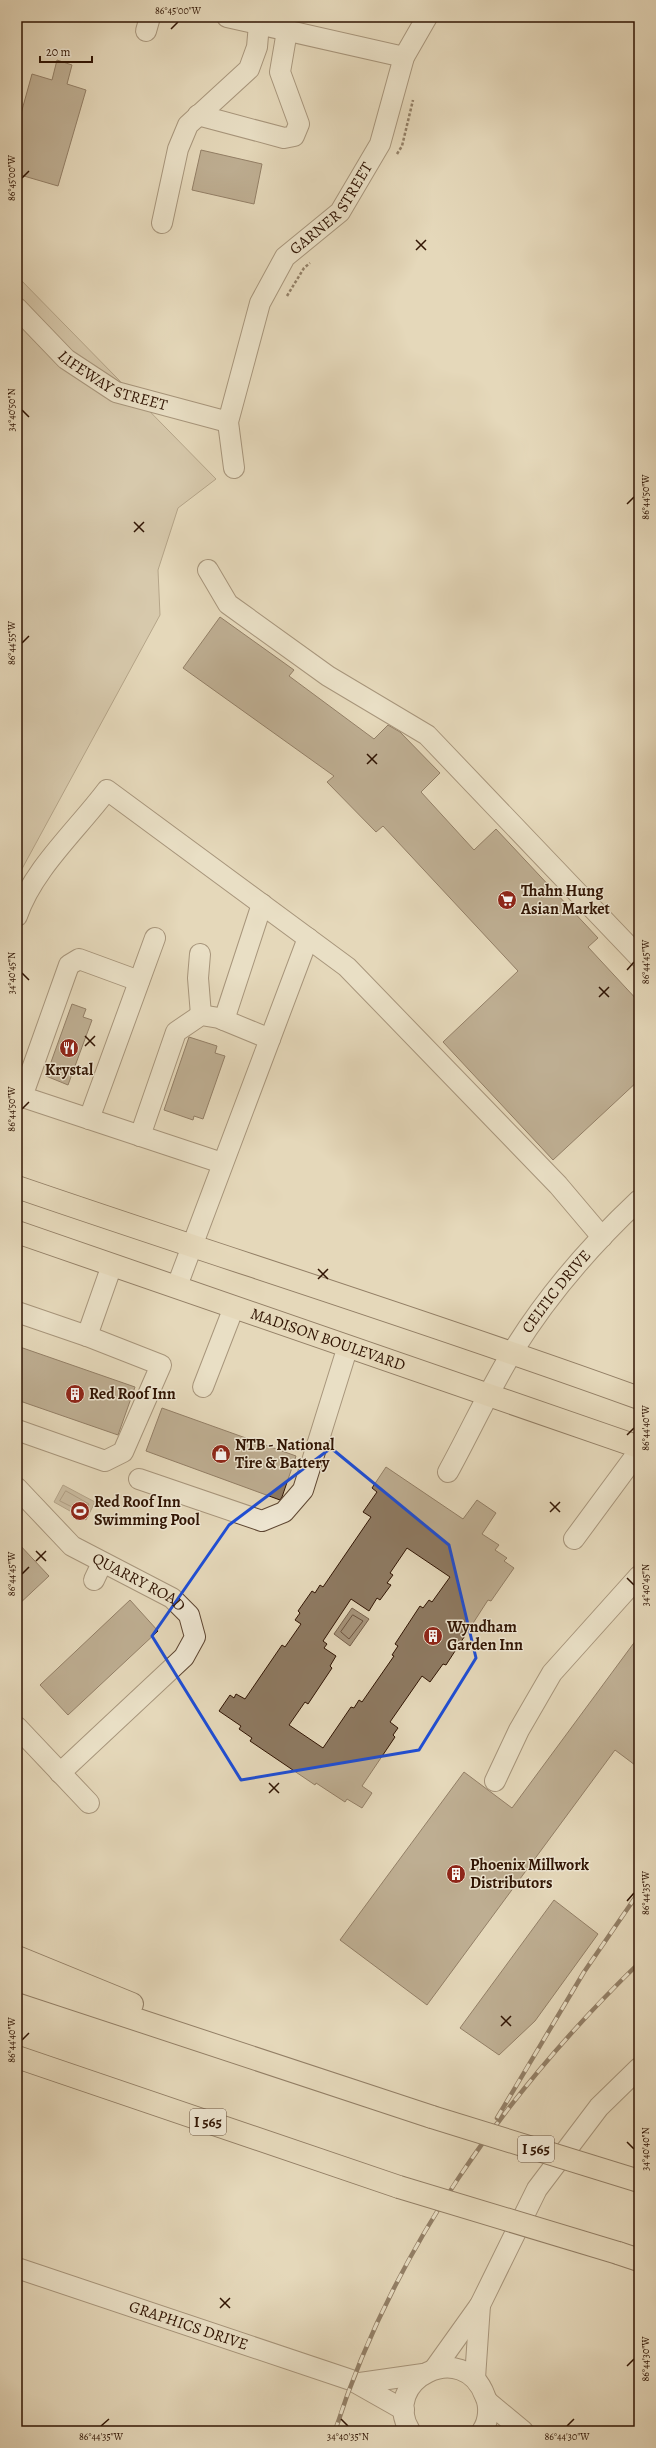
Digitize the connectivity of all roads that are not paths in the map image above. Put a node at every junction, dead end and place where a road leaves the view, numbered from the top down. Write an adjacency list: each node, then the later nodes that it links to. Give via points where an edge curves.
1 (227, 17): 3 (street)
2 (427, 17): 5 (street, GARNER STREET)
3 (259, 24): 4 (street); 6 (street, via 257,47 249,70)
4 (287, 31): 5 (street); 6 (street, via 280,72 299,124 294,136 284,138)
5 (404, 57): 9 (street, GARNER STREET, via 380,144 340,212 285,257 260,303)
6 (198, 115): 7 (street, via 188,125 178,148)
7 (162, 223)
8 (17, 308): 9 (street, LIFEWAY STREET, via 66,359 116,392)
9 (228, 422): 10 (street, GARNER STREET)
10 (234, 468)
11 (208, 570): 17 (street, via 228,604 328,676 427,735)
12 (262, 904): 13 (street, via 107,790 50,860 22,901); 15 (street); 20 (street)
13 (17, 916)
14 (155, 938): 18 (street)
15 (308, 938): 21 (street); 29 (street, via 347,968 426,1047 573,1201)
16 (200, 954): 19 (street, via 198,978)
17 (639, 957)
18 (139, 981): 22 (street, via 79,959 69,965); 23 (street)
19 (201, 1015): 20 (street); 24 (street, via 176,1032)
20 (224, 1020): 21 (street)
21 (270, 1039): 25 (street)
22 (20, 1096): 23 (street)
23 (89, 1119): 24 (street)
24 (140, 1136): 25 (street)
25 (222, 1163): 30 (street)
26 (17, 1187): 30 (main road)
27 (639, 1200): 29 (street, CELTIC DRIVE)
28 (17, 1232): 31 (main road, MADISON BOULEVARD)
29 (602, 1237): 37 (street, CELTIC DRIVE, via 534,1319)
30 (191, 1247): 32 (street); 37 (main road)
31 (112, 1265): 32 (main road, MADISON BOULEVARD); 35 (street)
32 (177, 1286): 33 (main road, MADISON BOULEVARD)
33 (234, 1306): 36 (main road, MADISON BOULEVARD); 38 (street)
34 (17, 1312): 35 (street)
35 (87, 1336): 41 (street, via 162,1365 123,1452 105,1461)
36 (348, 1346): 39 (main road, MADISON BOULEVARD); 45 (street, via 302,1490 284,1512 262,1521)
37 (512, 1352): 39 (street, CELTIC DRIVE); 40 (main road)
38 (204, 1387)
39 (490, 1395): 42 (main road, MADISON BOULEVARD); 44 (street, CELTIC DRIVE)
40 (639, 1398)
41 (17, 1430)
42 (639, 1447)
43 (639, 1451): 47 (street)
44 (448, 1472)
45 (139, 1479)
46 (18, 1492): 50 (street, QUARRY ROAD, via 98,1572 172,1598 188,1615 195,1637 184,1657)
47 (574, 1539)
48 (639, 1576): 51 (street, via 552,1673)
49 (17, 1728): 50 (street)
50 (60, 1773): 52 (street)
51 (495, 1781)
52 (89, 1803)
53 (17, 1957): 57 (main road)
54 (17, 1980): 57 (main road, I 565)
55 (17, 2057): 59 (main road, I 565, bridge, via 399,2187)
56 (639, 2068): 61 (street, via 599,2107 537,2189)
57 (319, 2079): 58 (main road, I 565, bridge)
58 (639, 2181)
59 (639, 2260)
60 (17, 2268): 64 (street, GRAPHICS DRIVE)
61 (480, 2304): 62 (street); 63 (street)
62 (429, 2371): 63 (street, GRAPHICS DRIVE, via 450,2367 463,2370); 64 (street, GRAPHICS DRIVE); 66 (street, via 412,2384 406,2396)
63 (474, 2378): 65 (street, via 483,2389)
64 (360, 2384): 66 (street, GRAPHICS DRIVE)
65 (488, 2402): 68 (street, via 488,2415); 69 (street)
66 (404, 2410): 67 (street)
67 (410, 2431)
68 (482, 2431)
69 (523, 2431)

